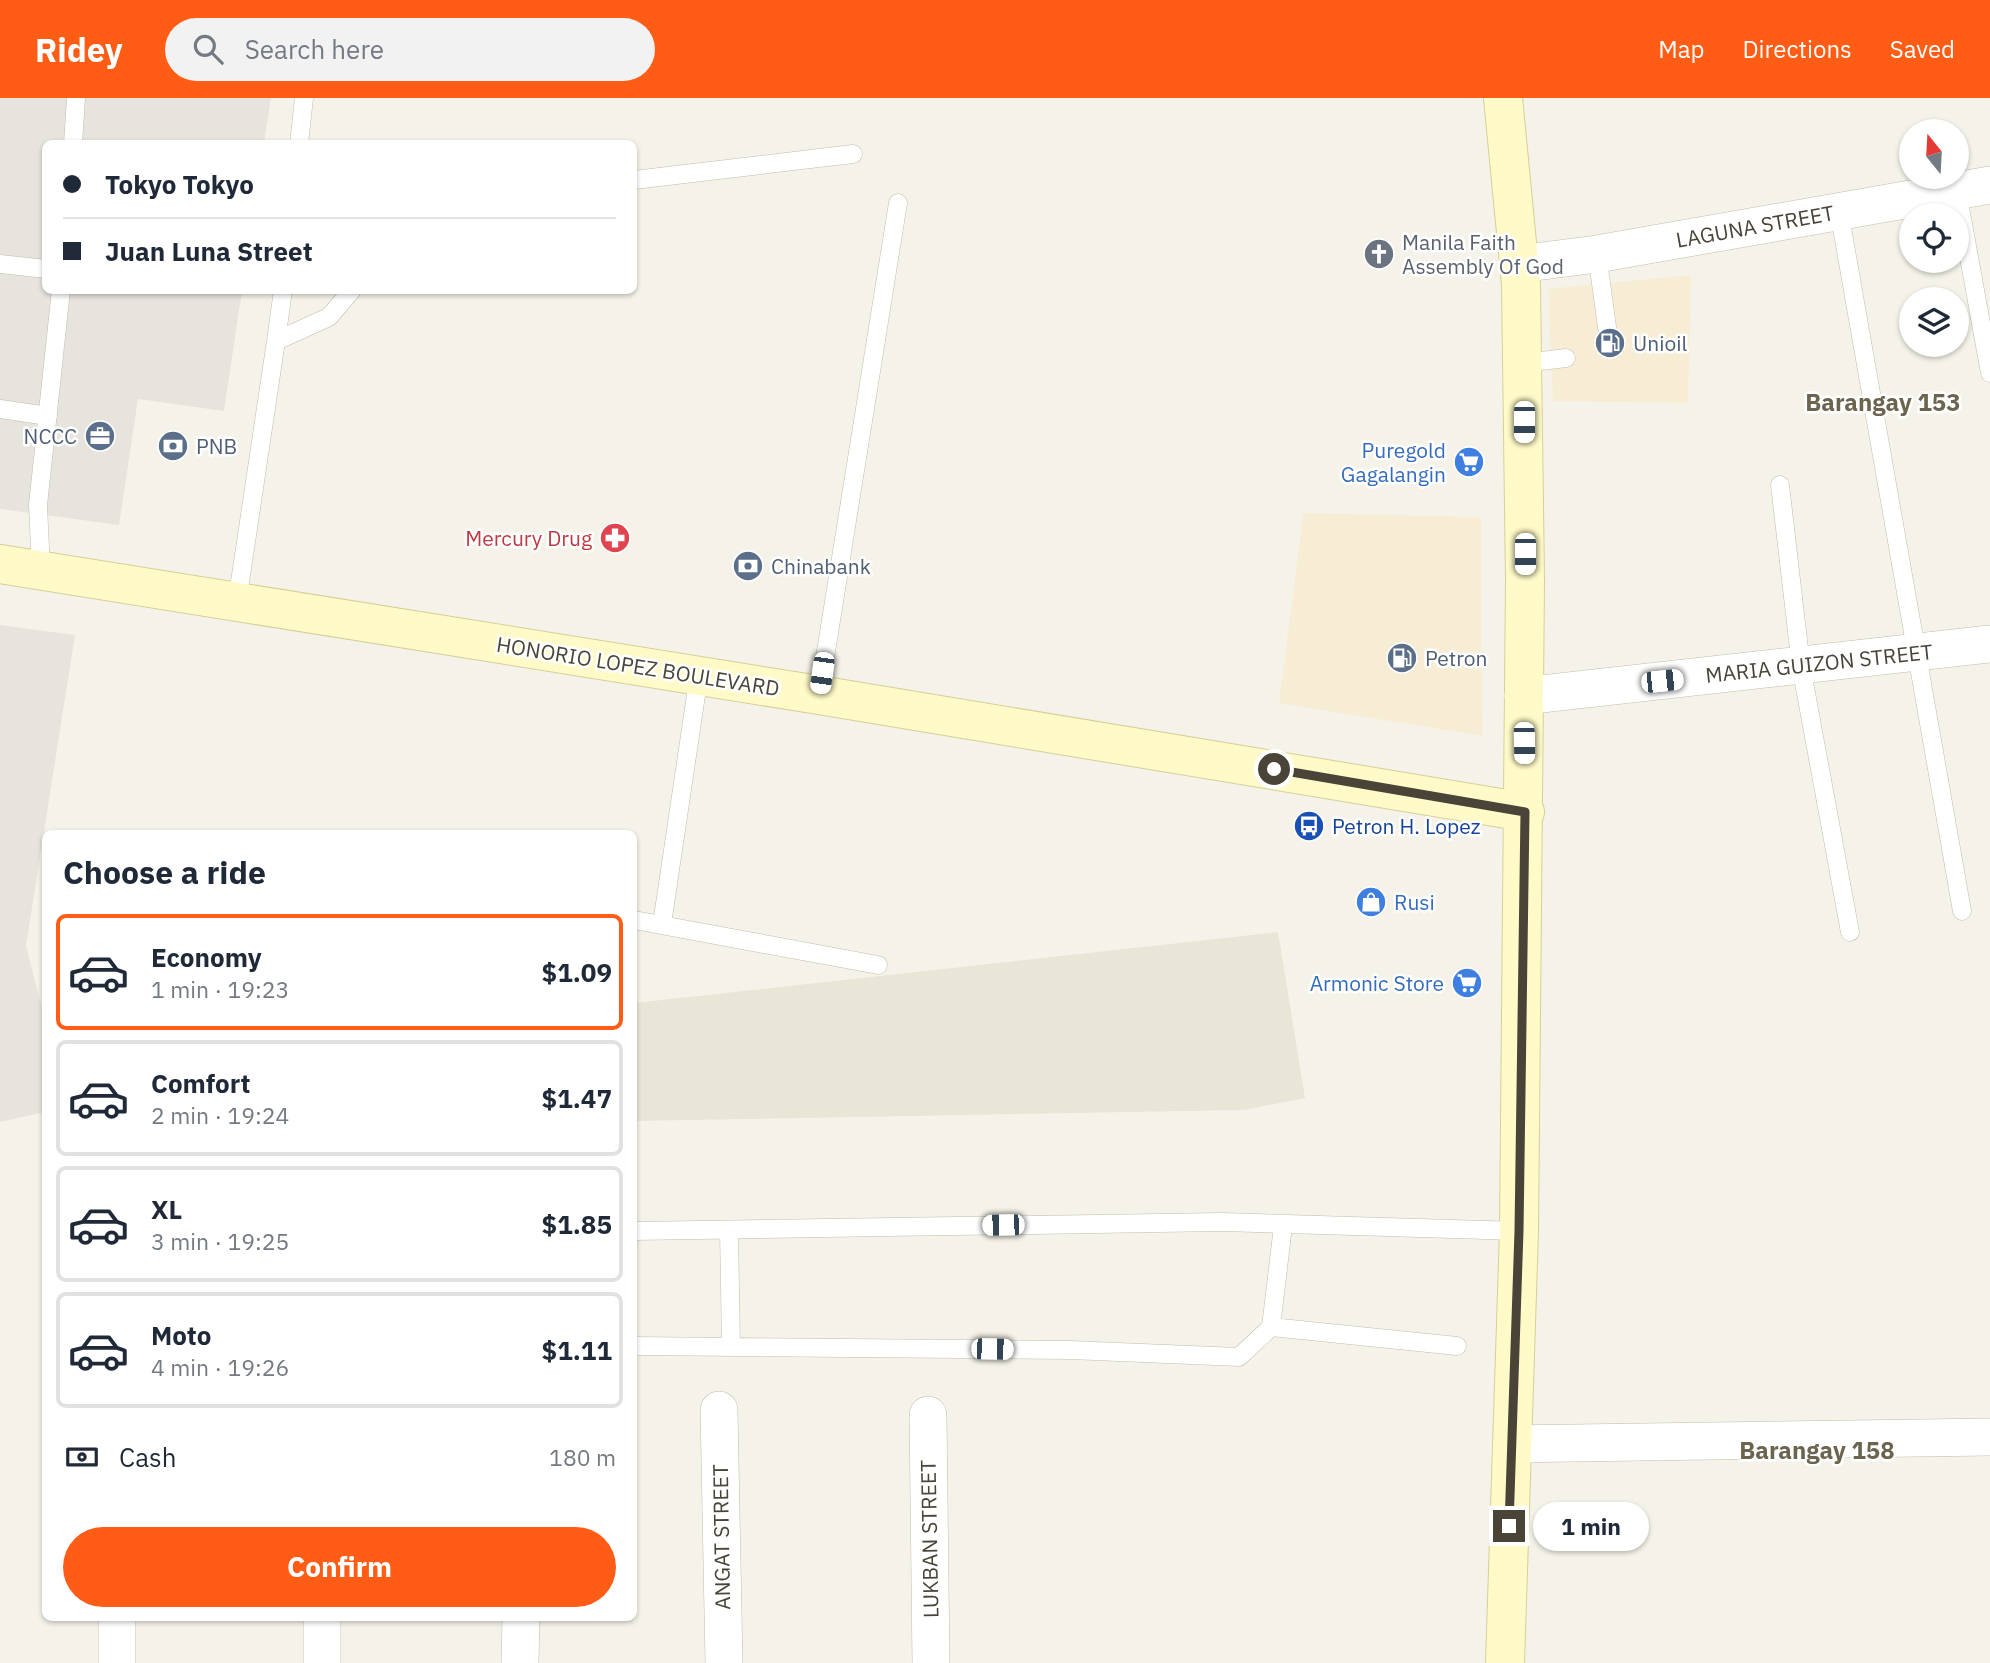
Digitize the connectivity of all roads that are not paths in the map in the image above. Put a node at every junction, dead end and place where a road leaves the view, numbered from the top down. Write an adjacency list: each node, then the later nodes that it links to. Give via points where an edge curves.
1 (76, 98): 4 (lane)
2 (304, 98): 5 (lane)
3 (1503, 98): 13 (main road)
4 (73, 140)
5 (299, 140)
6 (853, 154): 7 (lane)
7 (637, 180)
8 (1973, 188): 10 (street, LAGUNA STREET); 22 (lane)
9 (898, 204): 33 (lane)
10 (1839, 211): 11 (street, LAGUNA STREET); 30 (lane)
11 (1597, 254): 13 (street, LAGUNA STREET); 18 (lane)
12 (0, 264): 14 (lane)
13 (1519, 264): 21 (main road)
14 (42, 269)
15 (61, 294): 24 (lane)
16 (282, 294): 19 (lane)
17 (349, 294): 19 (lane, via 329,317)
18 (1607, 327)
19 (276, 341): 28 (lane)
20 (1566, 358): 21 (lane)
21 (1524, 363): 34 (main road)
22 (1990, 373)
23 (0, 409): 24 (lane)
24 (48, 416): 27 (lane, via 38,505)
25 (1780, 485): 31 (lane)
26 (0, 564): 27 (main road, HONORIO LOPEZ BOULEVARD)
27 (41, 570): 28 (main road, HONORIO LOPEZ BOULEVARD)
28 (237, 603): 32 (main road, HONORIO LOPEZ BOULEVARD)
29 (1990, 644): 30 (street, MARIA GUIZON STREET)
30 (1916, 652): 31 (street, MARIA GUIZON STREET); 36 (lane)
31 (1801, 666): 34 (street, MARIA GUIZON STREET); 39 (lane)
32 (699, 675): 33 (main road, HONORIO LOPEZ BOULEVARD); 38 (lane)
33 (819, 695): 35 (main road, HONORIO LOPEZ BOULEVARD)
34 (1523, 696): 35 (main road)
35 (1525, 812): 44 (main road)
36 (1962, 911)
37 (637, 920): 38 (lane)
38 (662, 924): 40 (lane)
39 (1850, 932)
40 (878, 965)
41 (1283, 1226): 42 (lane, via 1222,1222); 44 (lane); 45 (lane)
42 (729, 1230): 43 (lane); 47 (lane)
43 (637, 1231)
44 (1519, 1231): 52 (main road)
45 (1271, 1327): 47 (lane, via 1239,1357); 48 (lane)
46 (637, 1346): 47 (lane)
47 (731, 1346)
48 (1457, 1346)
49 (719, 1410): 59 (street, ANGAT STREET)
50 (928, 1415): 60 (street, LUKBAN STREET)
51 (1990, 1437): 52 (street)
52 (1512, 1444): 61 (main road)
53 (117, 1621): 56 (street)
54 (323, 1621): 57 (street)
55 (520, 1621): 58 (street)
56 (117, 1663)
57 (322, 1663)
58 (520, 1663)
59 (724, 1663)
60 (931, 1663)
61 (1505, 1663)

